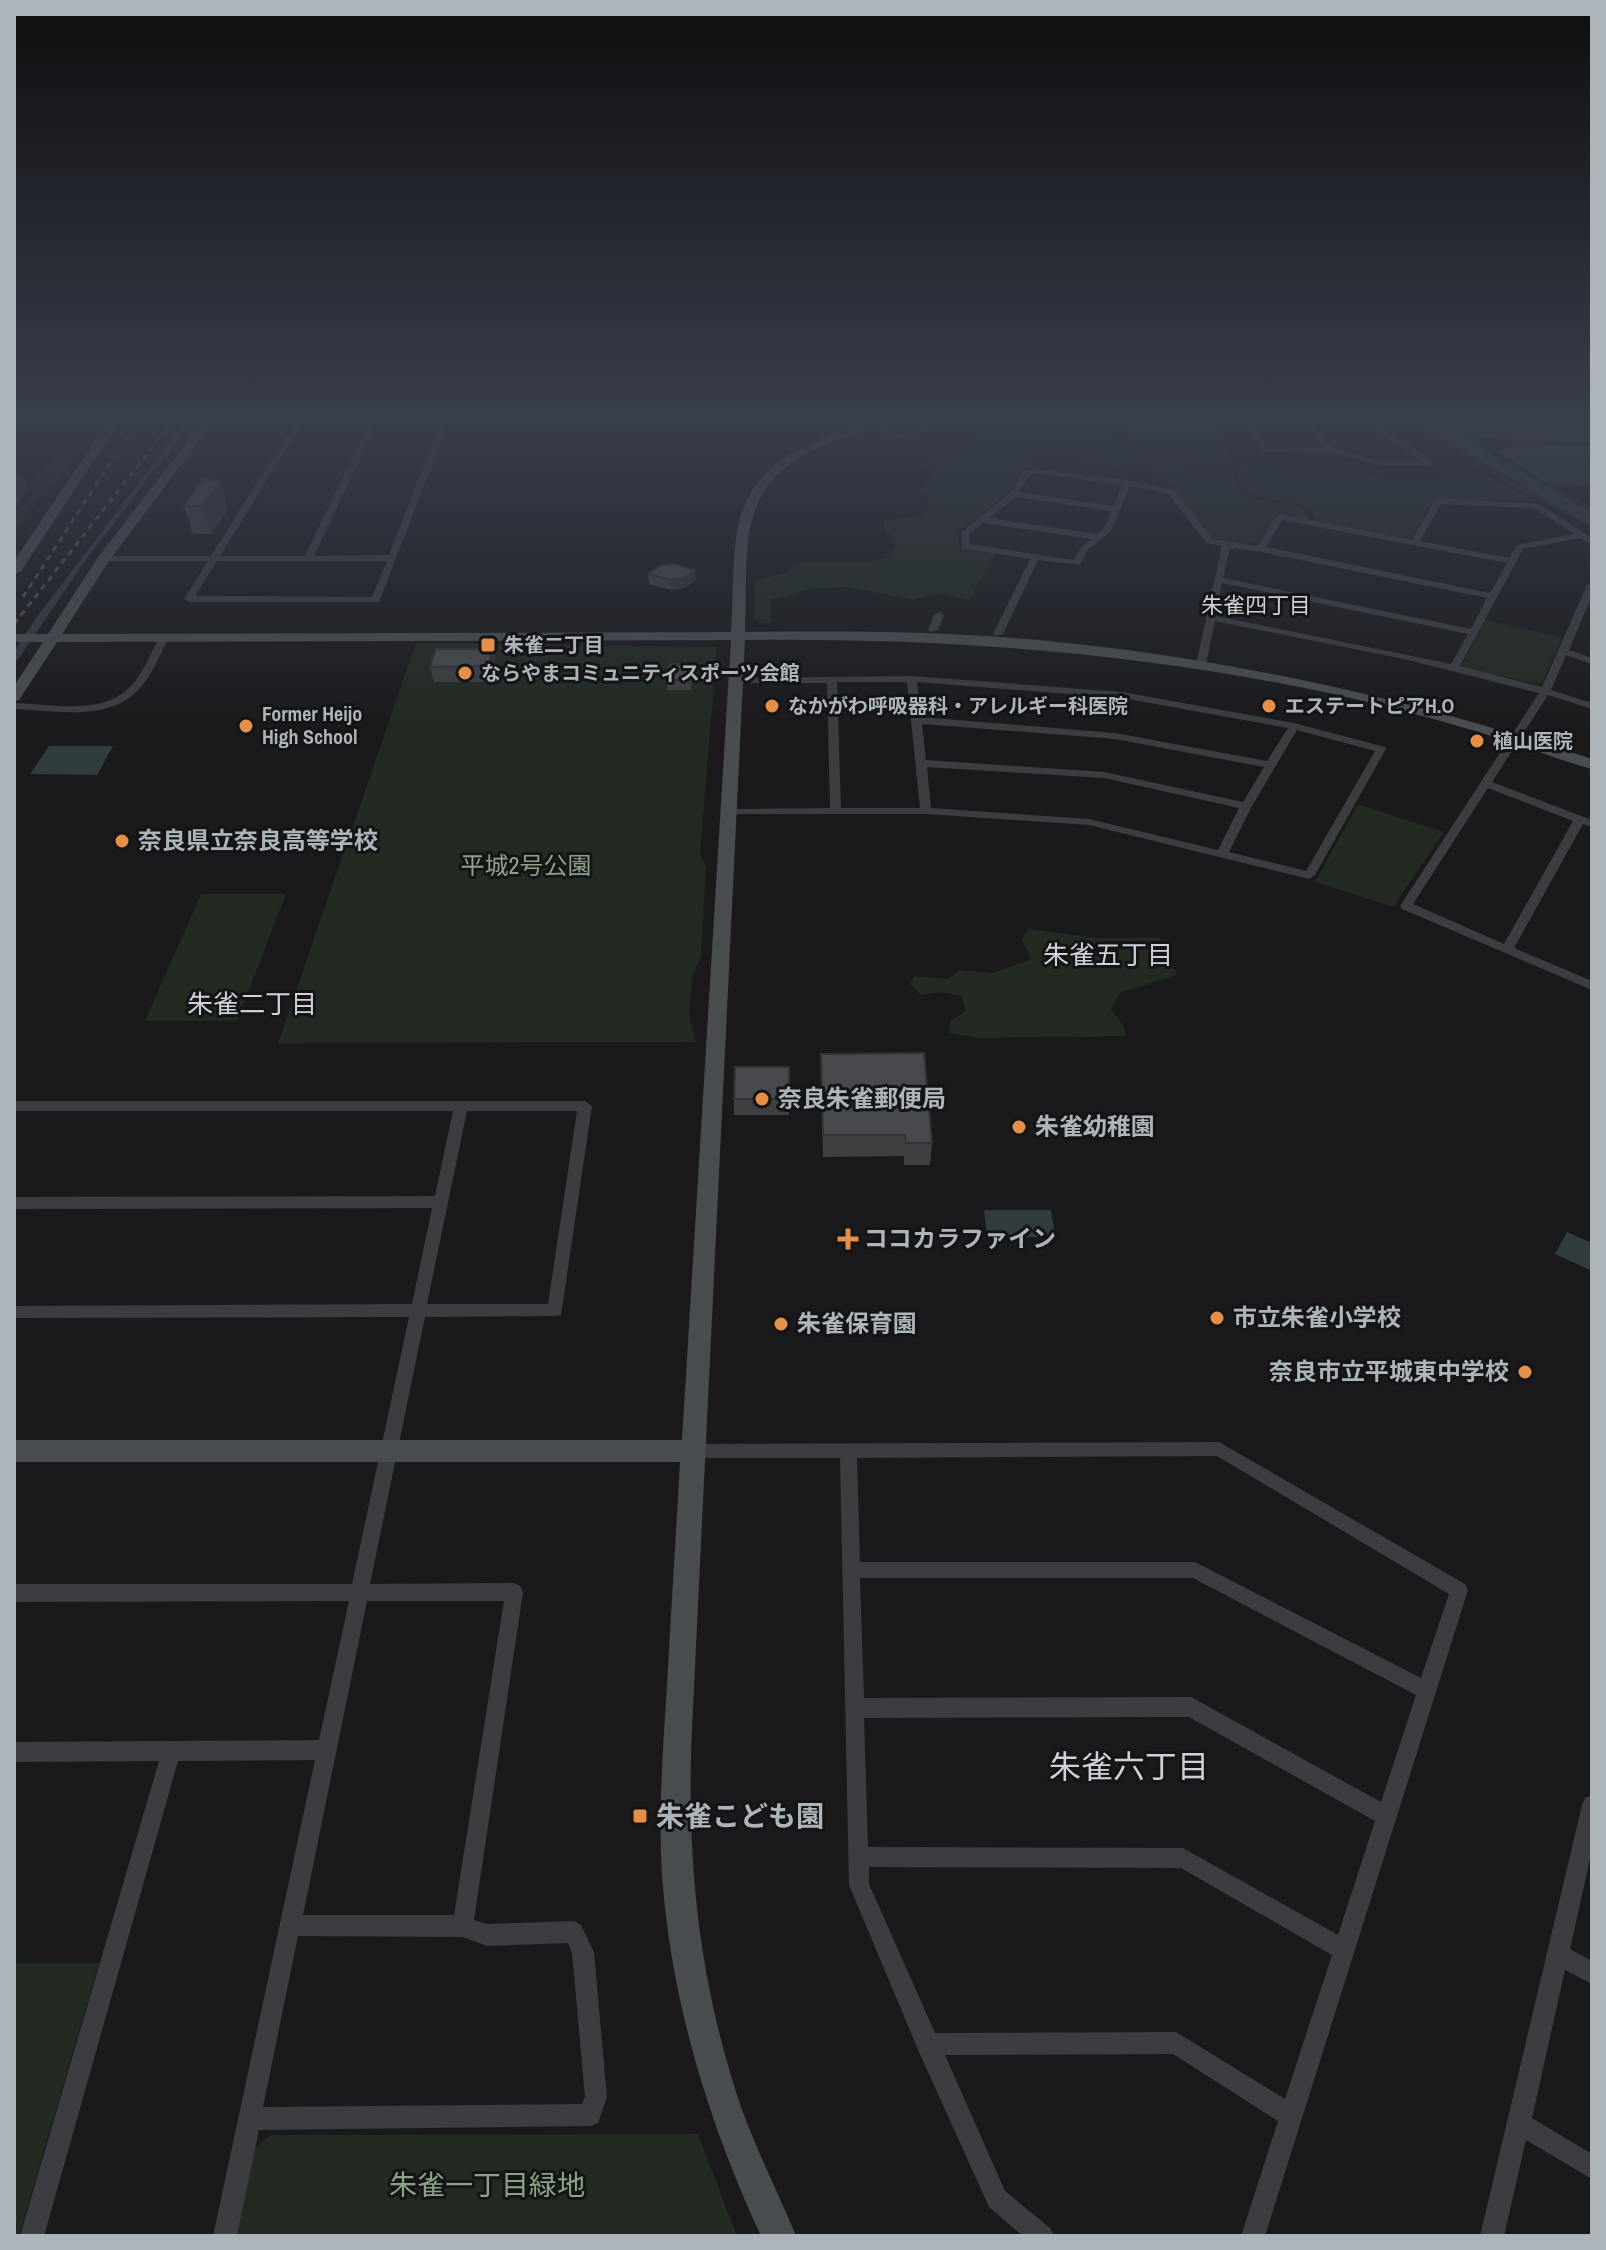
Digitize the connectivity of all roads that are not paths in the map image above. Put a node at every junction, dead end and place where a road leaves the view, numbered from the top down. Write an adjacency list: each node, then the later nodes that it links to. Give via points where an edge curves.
1 (38, 521): 23 (street)
2 (47, 521): 30 (street)
3 (59, 521): 33 (street)
4 (133, 521): 28 (street)
5 (236, 521): 25 (street)
6 (326, 521): 26 (street)
7 (406, 521): 27 (street)
8 (745, 521): 41 (street)
9 (980, 521): 24 (street, via 965,533 965,546)
10 (988, 521): 18 (street)
11 (1112, 521): 18 (street)
12 (1194, 521): 21 (street, via 1210,541)
13 (1277, 521): 22 (street)
14 (1300, 521): 20 (street)
15 (1427, 521): 20 (street)
16 (1560, 521): 17 (street)
17 (1582, 535): 19 (street); 29 (street, via 1520,547)
18 (1099, 537): 24 (street, via 1077,563)
19 (1592, 542)
20 (1415, 543): 29 (street)
21 (1228, 545): 22 (street); 31 (street)
22 (1261, 549): 34 (street)
23 (14, 555)
24 (1035, 557): 44 (street)
25 (212, 558): 26 (street); 27 (street, via 189,599 376,600); 28 (street)
26 (308, 558): 27 (street)
27 (391, 558)
28 (104, 559): 55 (street)
29 (1510, 561): 34 (street)
30 (14, 571)
31 (1220, 580): 37 (street); 42 (street)
32 (1592, 585): 35 (street)
33 (14, 588)
34 (1491, 596): 42 (street)
35 (1579, 614): 38 (street); 47 (street)
36 (939, 615): 40 (street)
37 (1212, 618): 48 (street); 50 (street)
38 (1592, 618)
39 (14, 628): 43 (street)
40 (933, 630): 41 (street); 44 (street)
41 (738, 632): 43 (street); 46 (street); 48 (street, via 985,640); 53 (street)
42 (1472, 632): 50 (street)
43 (70, 633): 45 (street); 46 (street)
44 (998, 634): 48 (street, via 1087,641)
45 (14, 638)
46 (164, 638): 56 (street, via 134,689 123,698 88,706)
47 (1563, 651): 49 (street); 54 (street)
48 (1202, 661): 60 (street)
49 (1592, 661)
50 (1454, 668): 54 (street)
51 (832, 679): 52 (street); 53 (street); 69 (street)
52 (912, 679): 58 (street); 59 (street, via 1122,695)
53 (736, 680): 68 (street)
54 (1546, 690): 57 (street); 60 (street)
55 (14, 697)
56 (14, 706)
57 (1592, 706)
58 (917, 720): 62 (street); 64 (street, via 1115,736)
59 (1294, 726): 64 (street); 71 (street, via 1381,749 1309,875)
60 (1517, 735): 61 (street); 63 (street); 65 (street)
61 (1592, 755)
62 (921, 763): 66 (street, via 1104,775); 67 (street)
63 (1592, 764)
64 (1270, 765): 66 (street)
65 (1486, 783): 70 (street); 72 (street, via 1406,906)
66 (1246, 806): 71 (street)
67 (926, 811): 69 (street); 71 (street, via 1089,822)
68 (730, 812): 69 (street); 82 (street)
69 (836, 812)
70 (1586, 822): 72 (street)
71 (1223, 852)
72 (1507, 950): 73 (street)
73 (1592, 986)
74 (14, 1106): 75 (street)
75 (461, 1106): 76 (street); 78 (street, via 585,1106 555,1310)
76 (442, 1202): 77 (street); 78 (street)
77 (14, 1203)
78 (418, 1311): 79 (street); 80 (street)
79 (14, 1312)
80 (389, 1449): 81 (street); 82 (street); 86 (street)
81 (14, 1451)
82 (693, 1451): 83 (street); 107 (street, via 676,1780 677,1879 699,2014 730,2121)
83 (848, 1452): 84 (street); 87 (street, via 1219,1449 1459,1590)
84 (852, 1570): 87 (street, via 1195,1570); 88 (street)
85 (14, 1593): 86 (street)
86 (357, 1593): 89 (street); 96 (street, via 514,1592)
87 (1427, 1691): 93 (street)
88 (855, 1708): 93 (street, via 1191,1707); 94 (street)
89 (328, 1750): 91 (street); 95 (street)
90 (14, 1752): 91 (street)
91 (171, 1752): 105 (street)
92 (1591, 1813): 98 (street)
93 (1387, 1816): 97 (street)
94 (858, 1857): 97 (street, via 1183,1858); 100 (street, via 859,1885)
95 (290, 1925): 96 (street); 102 (street)
96 (463, 1926): 102 (street, via 487,1935 574,1932 583,1952 591,2032 596,2097 590,2115)
97 (1343, 1950): 101 (street)
98 (1560, 1955): 99 (street); 103 (street)
99 (1592, 1973)
100 (927, 2044): 101 (street, via 1176,2043); 108 (street, via 997,2199)
101 (1292, 2116): 109 (street)
102 (250, 2119): 106 (street)
103 (1519, 2123): 104 (street); 110 (street)
104 (1592, 2167)
105 (32, 2236)
106 (225, 2236)
107 (779, 2236)
108 (1042, 2236)
109 (1253, 2236)
110 (1492, 2236)

